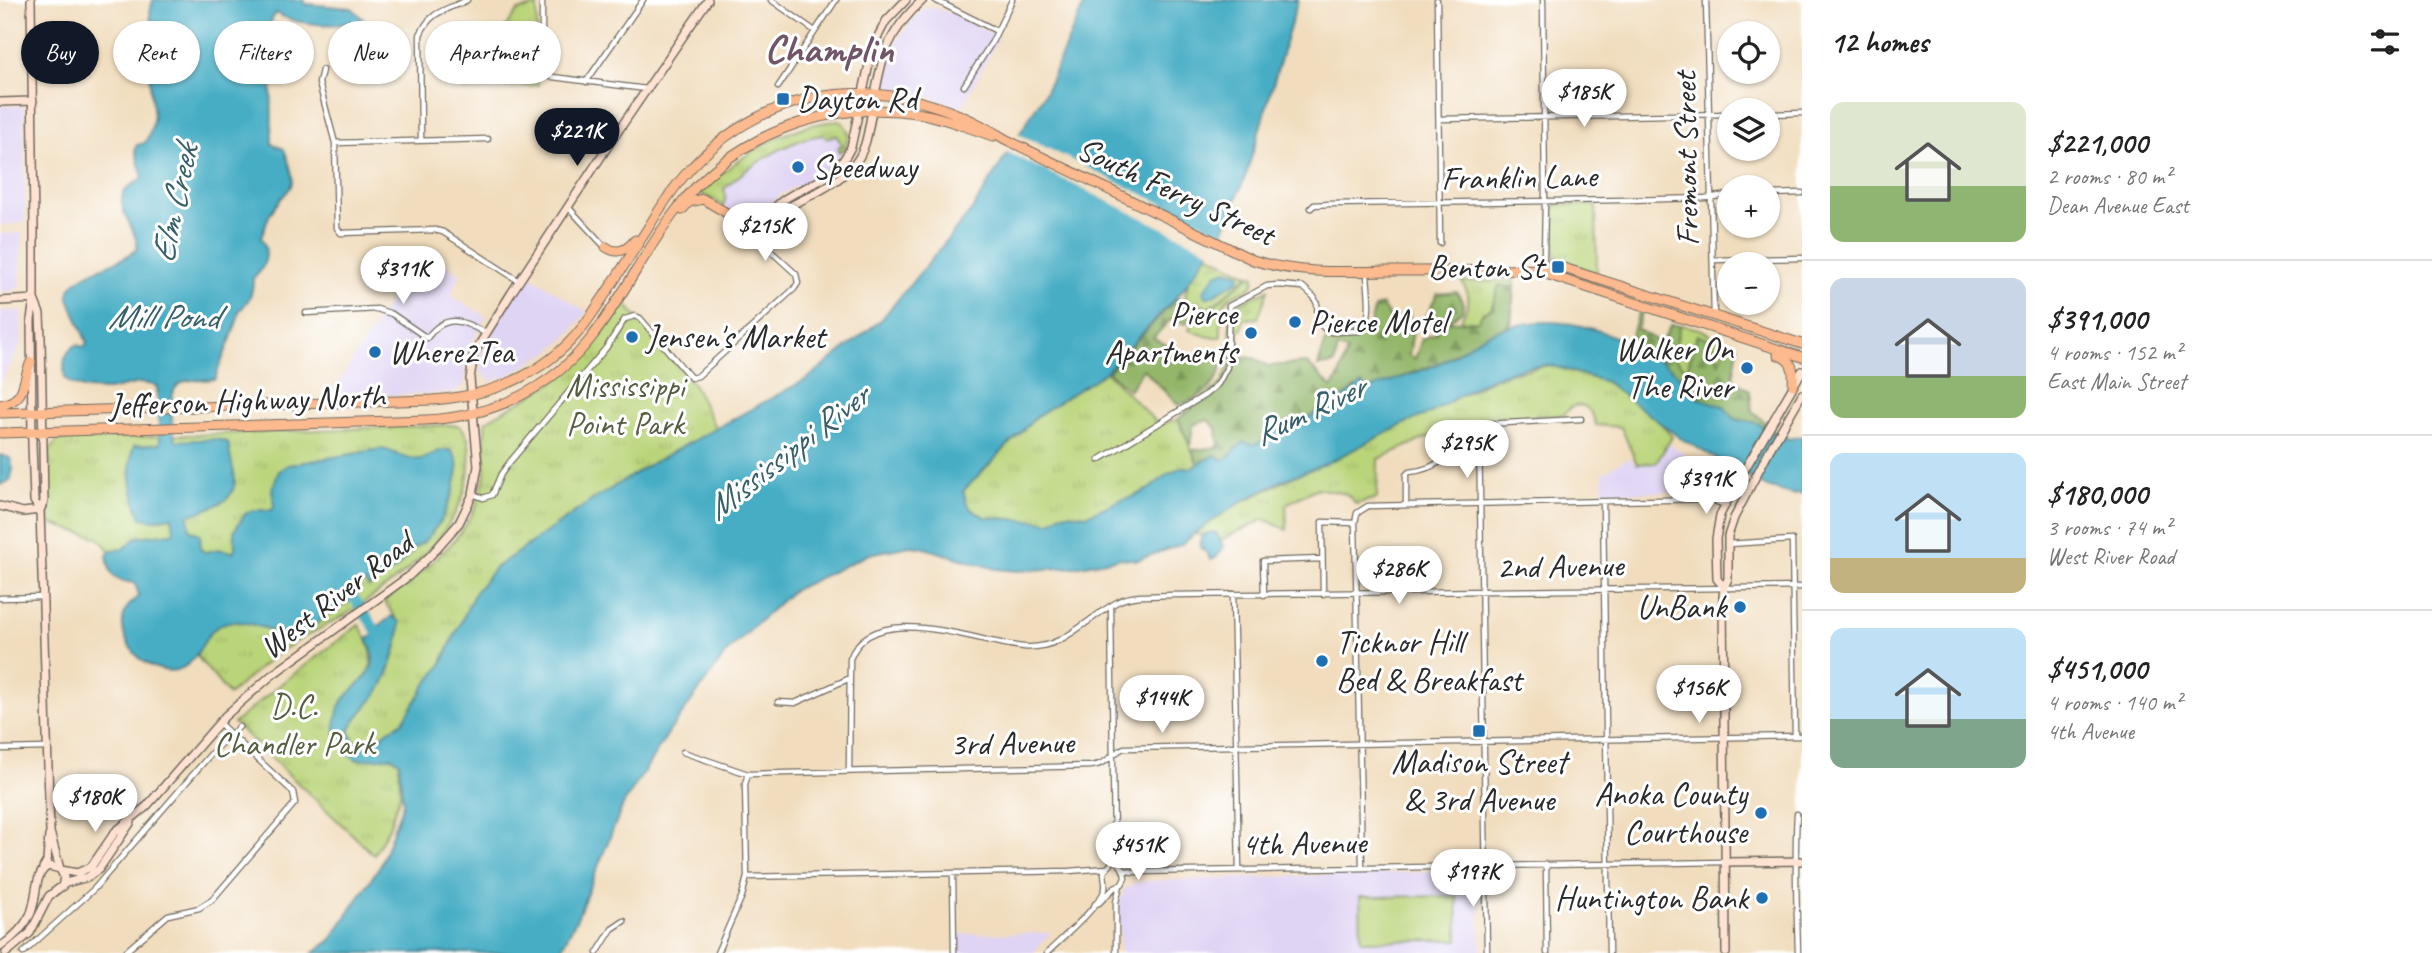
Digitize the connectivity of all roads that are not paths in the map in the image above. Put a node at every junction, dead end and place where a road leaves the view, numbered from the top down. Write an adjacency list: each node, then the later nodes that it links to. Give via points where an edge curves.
1 (31, 0): 26 (main road)
2 (467, 0): 16 (street)
3 (542, 0): 20 (street, via 542,72)
4 (643, 0): 20 (street)
5 (708, 0): 23 (main road, West River Road)
6 (771, 0): 17 (street)
7 (836, 0): 17 (street)
8 (905, 0): 24 (main road, via 879,33)
9 (923, 0): 25 (main road, via 888,42)
10 (935, 0): 18 (street)
11 (1012, 0): 18 (street)
12 (1437, 0): 35 (street)
13 (1543, 0): 34 (street)
14 (1706, 0): 30 (street, Fremont Street)
15 (422, 12): 16 (street)
16 (430, 18): 38 (street, via 419,45)
17 (816, 31): 22 (street)
18 (997, 31): 21 (street)
19 (322, 70): 39 (street, via 319,83)
20 (586, 82): 23 (street)
21 (964, 86)
22 (778, 87)
23 (646, 89): 47 (main road, West River Road)
24 (862, 92): 25 (highway); 29 (main road); 40 (highway, via 807,99 753,120 706,152)
25 (876, 93): 28 (main road); 37 (highway, via 948,109)
26 (33, 101): 27 (main road); 60 (main road)
27 (0, 103)
28 (873, 110): 29 (highway); 37 (highway, via 918,113); 50 (main road, via 862,151 846,172)
29 (858, 111): 50 (main road, via 843,162 825,179 782,201); 54 (highway, via 790,126 731,157 690,193)
30 (1709, 114): 31 (street); 34 (street); 43 (street, Fremont Street)
31 (1717, 114)
32 (1780, 114): 33 (street)
33 (1802, 114)
34 (1544, 117): 35 (street); 45 (street)
35 (1439, 119): 46 (street)
36 (488, 139): 38 (street)
37 (1005, 139): 58 (highway, South Ferry Street, via 1253,260 1308,271)
38 (421, 140): 39 (street)
39 (335, 143): 59 (street, via 337,228 341,233 443,232)
40 (674, 189): 53 (highway, via 660,200 631,245 618,252); 72 (highway, Jefferson Highway North, via 568,344 526,376)
41 (1802, 193): 42 (street)
42 (1780, 194)
43 (1712, 195): 44 (street, Franklin Lane); 45 (street, Franklin Lane); 56 (street, Fremont Street)
44 (1717, 195)
45 (1545, 201): 46 (street, Franklin Lane); 57 (street)
46 (1439, 203): 48 (street, Franklin Lane); 52 (street)
47 (568, 207): 53 (street); 59 (main road, West River Road)
48 (1311, 208)
49 (725, 212): 51 (main road); 54 (highway, via 706,200 690,202)
50 (766, 220): 51 (main road)
51 (752, 234): 81 (street, via 796,274 796,287 789,294 694,378 639,318 625,319 606,348 504,468 495,492 484,498)
52 (1440, 243)
53 (606, 247)
54 (645, 257): 75 (highway, Jefferson Highway North, via 600,327 572,360 539,386)
55 (1802, 258): 56 (street)
56 (1713, 260): 63 (street, Fremont Street)
57 (1541, 269): 58 (highway, South Ferry Street); 63 (highway, South Ferry Street, via 1551,264 1567,268); 64 (highway, South Ferry Street)
58 (1367, 271): 80 (street, via 1368,316 1359,331 1325,329 1318,322 1314,297 1303,288 1271,285 1234,302 1228,311 1228,359 1217,384)
59 (519, 281): 65 (main road, West River Road)
60 (34, 299): 61 (main road); 68 (main road); 77 (main road, via 40,314)
61 (0, 301)
62 (306, 313): 65 (street, via 377,309 428,338 439,325 455,320)
63 (1713, 316): 66 (highway, South Ferry Street)
64 (1719, 330): 67 (highway, South Ferry Street); 70 (highway, via 1733,340 1785,358 1793,368)
65 (485, 333): 72 (main road, West River Road, via 471,363)
66 (1802, 344)
67 (1802, 357)
68 (31, 362): 73 (highway, via 18,398); 77 (main road)
69 (1802, 371): 70 (main road)
70 (1793, 385): 85 (main road)
71 (1802, 394): 89 (main road, via 1734,518)
72 (472, 396): 75 (main road, West River Road); 77 (highway, Jefferson Highway North, via 157,408)
73 (0, 405)
74 (0, 413): 77 (highway, Jefferson Highway North)
75 (474, 414): 77 (highway, Jefferson Highway North, via 426,420 157,429); 81 (main road, West River Road, via 478,456)
76 (1581, 419): 79 (street, via 1486,424 1479,430)
77 (38, 422): 78 (highway, Jefferson Highway North); 87 (main road, via 34,501)
78 (0, 433)
79 (1479, 455): 83 (street); 84 (street, via 1450,456 1422,471 1409,472)
80 (1099, 460)
81 (473, 494): 105 (main road, West River Road, via 445,540 418,568 272,676)
82 (1603, 502): 83 (street); 85 (street, via 1709,499); 94 (street)
83 (1480, 504): 84 (street); 95 (street)
84 (1406, 505): 88 (street, via 1367,506 1357,513)
85 (1725, 505): 91 (main road, via 1716,538 1717,579)
86 (0, 506): 87 (main road, via 23,512)
87 (40, 510): 100 (main road)
88 (1356, 523): 90 (street, via 1322,522); 96 (street)
89 (1727, 544): 91 (main road); 92 (street, via 1792,540)
90 (1322, 559): 98 (street); 99 (street, via 1263,561)
91 (1724, 587): 92 (street, 2nd Avenue); 94 (street, 2nd Avenue); 110 (main road)
92 (1793, 587): 93 (street, 2nd Avenue); 108 (street)
93 (1802, 587)
94 (1605, 590): 95 (street, 2nd Avenue); 111 (street)
95 (1480, 591): 96 (street, 2nd Avenue); 112 (street)
96 (1356, 593): 98 (street, 2nd Avenue); 113 (street)
97 (1233, 594): 99 (street, 2nd Avenue); 102 (street, 2nd Avenue, via 1133,598); 114 (street)
98 (1323, 594): 99 (street, 2nd Avenue)
99 (1264, 595)
100 (44, 597): 101 (street); 115 (main road)
101 (0, 598)
102 (1111, 607): 103 (street, 2nd Avenue, via 1064,639 1039,646 914,627 879,631 856,646); 118 (street)
103 (848, 679): 104 (street, via 795,703); 119 (street, 2nd Avenue)
104 (778, 702)
105 (219, 723): 107 (street); 122 (main road, West River Road)
106 (239, 727): 107 (street)
107 (229, 734): 148 (street, via 94,889); 149 (street, via 293,792 291,808 212,900 168,915)
108 (1795, 736): 109 (street, 3rd Avenue); 110 (street, 3rd Avenue)
109 (1802, 736)
110 (1726, 738): 111 (street, 3rd Avenue); 126 (main road)
111 (1606, 739): 112 (street, 3rd Avenue); 127 (street)
112 (1483, 742): 113 (street, 3rd Avenue); 129 (street)
113 (1360, 744): 114 (street, 3rd Avenue); 131 (street)
114 (1237, 746): 118 (street, 3rd Avenue, via 1124,748); 134 (street)
115 (48, 748): 116 (street); 123 (main road)
116 (0, 749)
117 (683, 752): 120 (street, 3rd Avenue)
118 (1113, 755): 119 (street, 3rd Avenue, via 1106,763 1091,766); 124 (street)
119 (849, 770): 120 (street, 3rd Avenue)
120 (748, 774): 139 (street)
121 (1797, 814): 125 (street, via 1794,852)
122 (136, 816): 135 (main road, West River Road, via 109,839 91,867 78,873); 143 (main road, West River Road, via 99,869)
123 (50, 832): 133 (main road); 135 (main road)
124 (1115, 844): 130 (street); 132 (street)
125 (1799, 861): 126 (main road, 4th Avenue); 159 (street)
126 (1726, 862): 127 (street, 4th Avenue); 158 (main road)
127 (1608, 863): 128 (street, 4th Avenue); 157 (street)
128 (1546, 864): 129 (street, 4th Avenue); 156 (street)
129 (1485, 865): 131 (street, 4th Avenue); 155 (street)
130 (1108, 867): 132 (street); 136 (street); 140 (street)
131 (1362, 867): 134 (street, 4th Avenue)
132 (1122, 868): 137 (street, 4th Avenue); 142 (street, via 1125,875)
133 (42, 869): 135 (main road); 141 (main road)
134 (1239, 869): 137 (street, 4th Avenue)
135 (61, 870): 143 (main road, via 64,877)
136 (1084, 870): 138 (street); 140 (street)
137 (1144, 872): 142 (street, 4th Avenue)
138 (953, 873): 139 (street); 152 (street)
139 (747, 877): 151 (street)
140 (1104, 879): 142 (street, via 1108,885); 144 (street, via 1104,891)
141 (38, 882): 143 (main road, via 44,891); 146 (main road, via 25,924)
142 (1120, 885): 144 (street, 4th Avenue); 154 (street)
143 (58, 890): 147 (main road, via 45,902 30,933)
144 (1095, 904): 153 (street, 4th Avenue)
145 (624, 921): 150 (street, via 612,929)
146 (0, 947)
147 (6, 953)
148 (23, 953)
149 (124, 953)
150 (597, 953)
151 (717, 953)
152 (954, 953)
153 (1047, 953)
154 (1116, 953)
155 (1487, 953)
156 (1547, 953)
157 (1609, 953)
158 (1726, 953)
159 (1798, 953)

